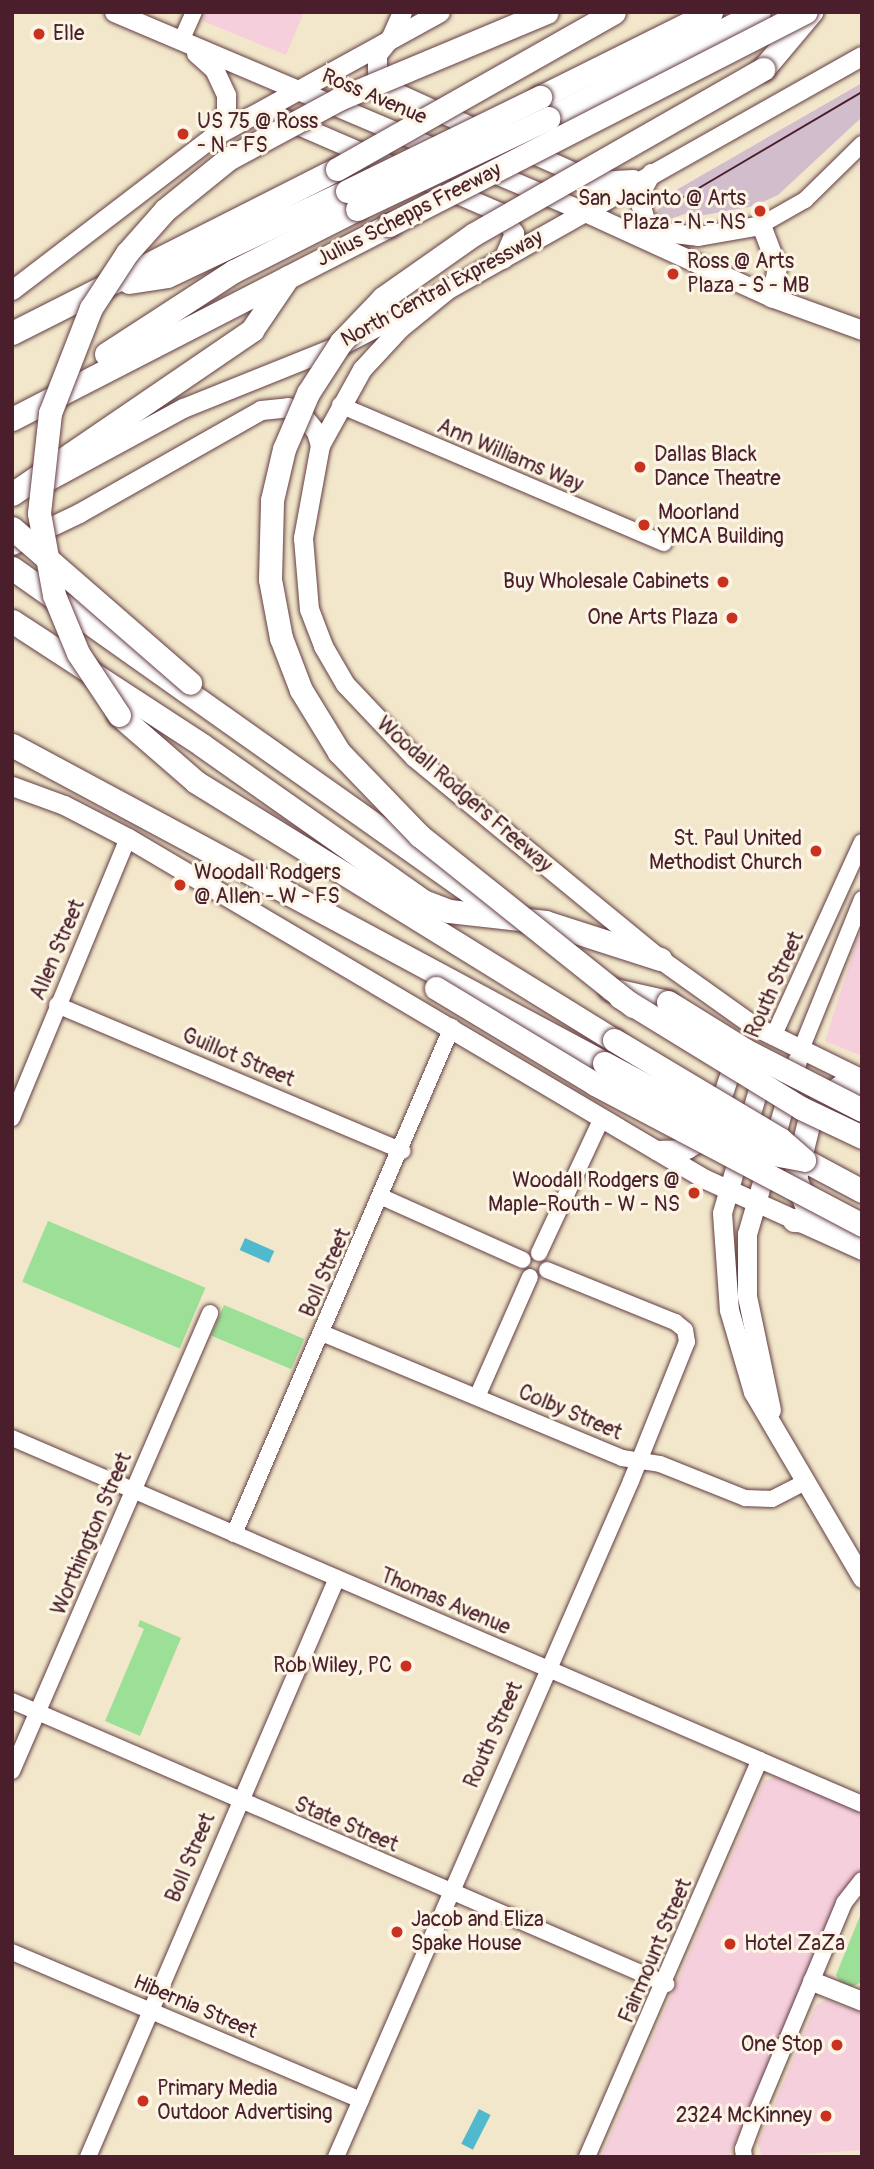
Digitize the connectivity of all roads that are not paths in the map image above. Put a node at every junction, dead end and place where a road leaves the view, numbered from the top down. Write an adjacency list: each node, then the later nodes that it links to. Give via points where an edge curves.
1 (114, 12): 12 (main road, Ross Avenue)
2 (194, 12): 12 (street)
3 (402, 12): 11 (main road)
4 (440, 12): 11 (main road)
5 (506, 12): 15 (highway, bridge)
6 (547, 12): 15 (highway, bridge)
7 (614, 12): 28 (highway, bridge, via 337,169)
8 (711, 12): 16 (highway)
9 (759, 12): 16 (highway)
10 (808, 12): 27 (highway, Julius Schepps Freeway, bridge); 52 (highway, bridge, via 763,69 474,234 383,298 341,342 318,375 295,420 277,474 269,540 272,599 293,674 318,722 362,780 404,823)
11 (391, 37): 14 (main road); 20 (main road, via 374,66 384,87 594,181)
12 (181, 41): 14 (main road, Ross Avenue); 18 (main road, via 214,69 223,83 226,110)
13 (862, 56): 20 (main road, North Central Expressway)
14 (296, 88): 17 (main road); 22 (main road, Ross Avenue)
15 (339, 99): 67 (highway, bridge, via 267,136 194,184 127,253 91,308 50,413 39,513 54,595 78,653 120,715 196,782 780,1139)
16 (544, 108): 21 (highway, bridge)
17 (241, 119): 18 (main road); 26 (main road, via 261,113 282,118 499,212 514,233)
18 (211, 138): 30 (main road)
19 (862, 144): 23 (street, via 805,200)
20 (646, 176): 22 (main road, North Central Expressway); 25 (main road, via 641,206 645,220)
21 (352, 200): 28 (highway, via 167,276); 35 (highway, via 211,285)
22 (583, 211): 24 (main road, Ross Avenue); 26 (main road, North Central Expressway)
23 (761, 225): 25 (main road, Ross Avenue, via 711,235); 31 (main road, via 777,267)
24 (616, 226): 25 (main road, Ross Avenue); 31 (main road, Ross Avenue)
25 (660, 233)
26 (503, 260): 29 (main road, North Central Expressway)
27 (289, 276): 35 (highway, Julius Schepps Freeway); 37 (highway, via 252,330)
28 (106, 285): 33 (highway)
29 (448, 289): 34 (main road, Woodall Rodgers Freeway, via 384,342); 38 (main road, North Central Expressway, via 345,343 183,408)
30 (12, 290)
31 (771, 297): 32 (main road, Ross Avenue)
32 (862, 330)
33 (12, 331)
34 (340, 405): 36 (main road, Woodall Rodgers Freeway); 40 (street, Ann Williams Way)
35 (12, 419)
36 (320, 445): 41 (main road, via 309,421 299,412 288,407 261,410 79,513); 51 (main road, Woodall Rodgers Freeway, via 305,505 303,575 323,646 345,684 414,757)
37 (12, 494)
38 (12, 500)
39 (12, 528): 44 (highway, bridge)
40 (664, 543)
41 (12, 545)
42 (12, 568): 44 (highway, bridge)
43 (12, 621): 51 (highway, bridge, via 202,745 423,901 449,911 544,922)
44 (215, 710): 55 (highway, bridge)
45 (12, 745): 50 (highway)
46 (12, 786): 47 (main road, via 64,805)
47 (128, 838): 54 (street, Allen Street); 56 (main road)
48 (862, 842): 57 (street, Routh Street)
49 (862, 900): 58 (street)
50 (376, 941): 67 (highway, bridge, via 772,1154); 74 (highway, bridge, via 436,988 595,1084)
51 (660, 959): 53 (main road, Woodall Rodgers Freeway)
52 (609, 988): 55 (highway, bridge); 61 (highway, bridge, via 668,1002 745,1050)
53 (701, 990): 57 (main road, Woodall Rodgers Freeway); 65 (main road, via 729,1025 736,1061 709,1135 687,1149)
54 (57, 1005): 62 (street, Allen Street); 66 (street, Guillot Street)
55 (633, 1006): 64 (highway, bridge, via 801,1108)
56 (452, 1027): 63 (main road); 66 (street, Boll Street)
57 (773, 1037): 58 (main road, Woodall Rodgers Freeway); 68 (main road, Routh Street)
58 (800, 1052): 59 (main road, Woodall Rodgers Freeway); 71 (main road)
59 (862, 1079)
60 (862, 1086): 73 (highway, via 841,1087 822,1098 799,1150 798,1195 809,1210)
61 (862, 1110)
62 (13, 1116)
63 (602, 1118): 65 (main road); 77 (street)
64 (862, 1137)
65 (655, 1150): 68 (main road)
66 (402, 1151): 70 (street, Boll Street)
67 (804, 1160): 69 (highway)
68 (729, 1191): 71 (main road); 84 (main road, Routh Street, via 722,1241 729,1310 753,1392)
69 (862, 1191)
70 (382, 1197): 78 (street); 82 (street, Boll Street)
71 (755, 1202): 72 (main road); 84 (main road, via 747,1234 747,1296)
72 (794, 1220): 73 (highway); 76 (main road)
73 (833, 1222): 75 (highway)
74 (862, 1225)
75 (862, 1234)
76 (862, 1250)
77 (539, 1253): 78 (street); 79 (street)
78 (523, 1260): 80 (street, via 523,1270)
79 (547, 1270): 80 (street, via 538,1278); 86 (street, Routh Street, via 685,1330 687,1342)
80 (530, 1277): 83 (street)
81 (210, 1313): 88 (street, Worthington Street)
82 (322, 1333): 83 (street, Colby Street); 89 (street, Boll Street)
83 (477, 1397): 86 (street, Colby Street, via 622,1458)
84 (776, 1431): 87 (main road, Routh Street)
85 (12, 1438): 88 (street, Thomas Avenue)
86 (640, 1460): 87 (street, Colby Street, via 760,1500); 92 (street, Routh Street)
87 (805, 1482): 91 (main road, Routh Street)
88 (134, 1490): 89 (street, Thomas Avenue); 94 (street, Worthington Street)
89 (234, 1534): 90 (street, Thomas Avenue)
90 (337, 1578): 92 (street, Thomas Avenue); 97 (street, Boll Street)
91 (862, 1578)
92 (549, 1669): 95 (street, Thomas Avenue); 100 (street, Routh Street)
93 (12, 1701): 94 (street, State Street)
94 (38, 1712): 96 (street, Worthington Street); 97 (street, State Street)
95 (760, 1760): 98 (street, Thomas Avenue); 103 (street, Fairmount Street)
96 (12, 1771)
97 (239, 1801): 100 (street, State Street); 105 (street, Boll Street)
98 (862, 1804)
99 (862, 1880): 102 (street, via 844,1903)
100 (449, 1892): 103 (street, State Street); 106 (street, Routh Street)
101 (12, 1952): 105 (street, Hibernia Street)
102 (811, 1981): 104 (main road); 110 (street, via 743,2149)
103 (666, 1984): 109 (street, Fairmount Street)
104 (862, 2001)
105 (150, 2011): 106 (street, Hibernia Street); 107 (street, Boll Street)
106 (361, 2100): 108 (street, Routh Street)
107 (88, 2157)
108 (336, 2157)
109 (587, 2157)
110 (744, 2157)

